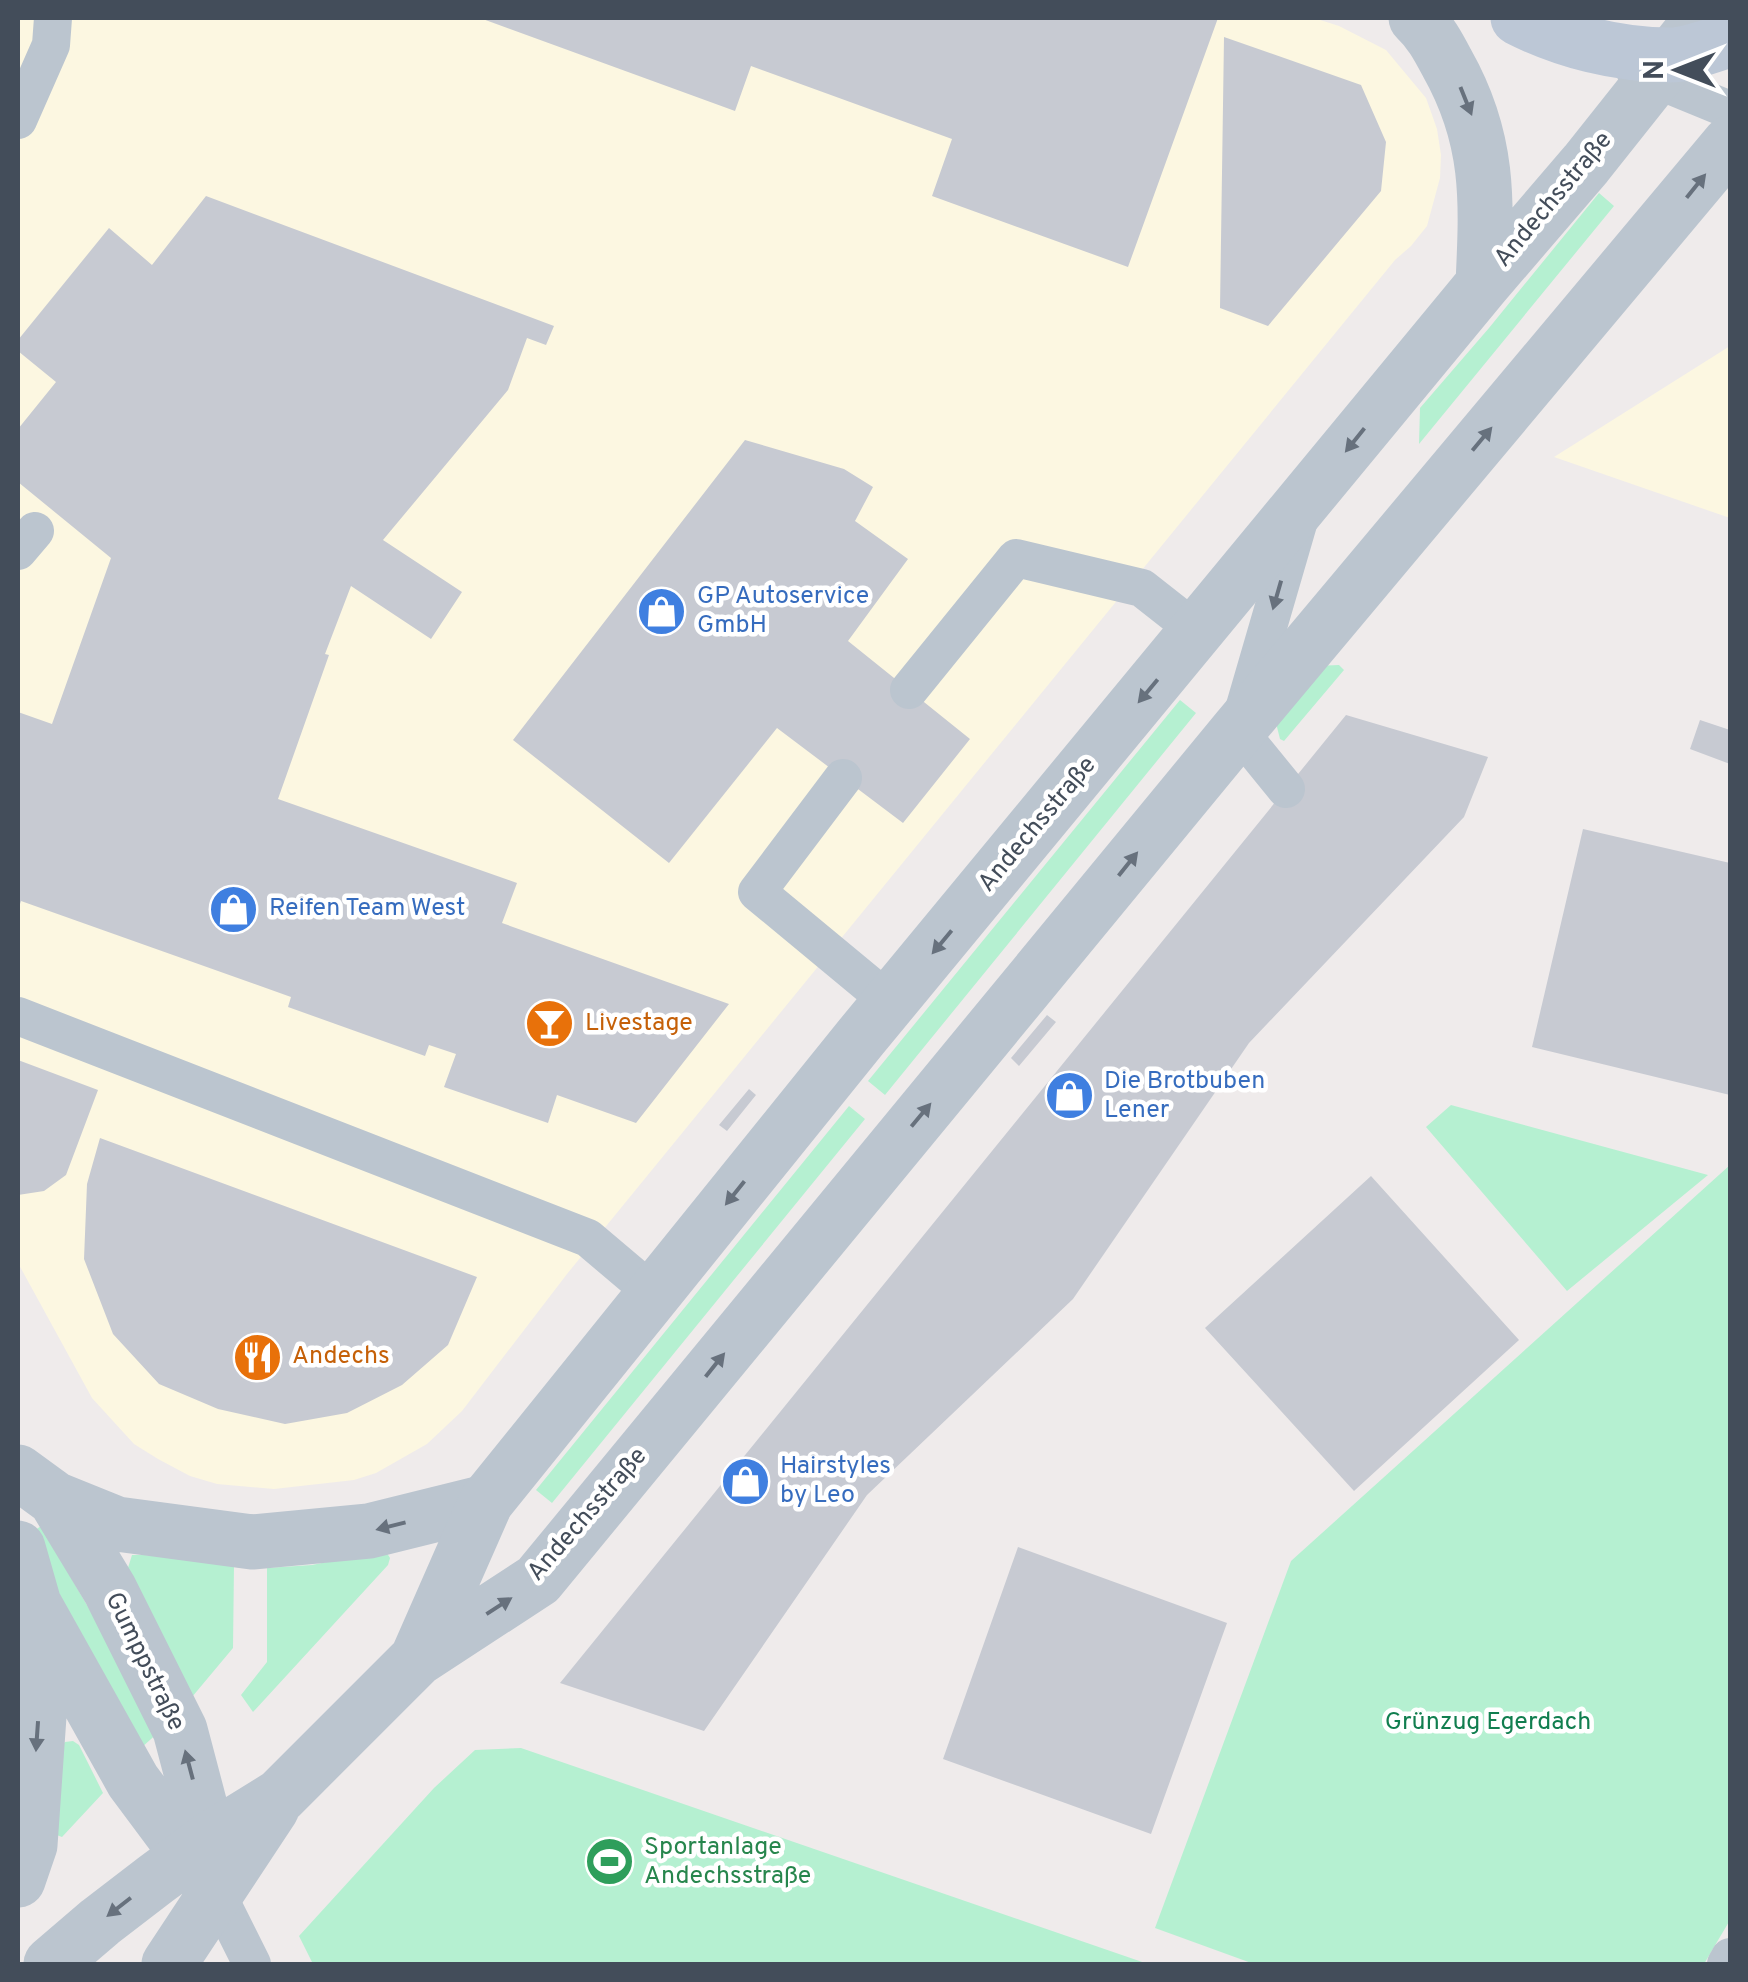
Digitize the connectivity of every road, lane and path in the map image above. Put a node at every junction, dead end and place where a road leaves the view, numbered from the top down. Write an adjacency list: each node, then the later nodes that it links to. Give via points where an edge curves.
1 (53, 18): 7 (lane, via 51,45)
2 (1416, 18): 9 (street, one-way to 9, via 1465,94 1476,130 1487,210)
3 (1542, 28): 5 (main road, via 1626,51)
4 (1730, 40): 5 (main road)
5 (1676, 51): 6 (lane); 9 (street, Andechsstraße)
6 (1730, 110)
7 (18, 120)
8 (1730, 143): 13 (street, Andechsstraße, one-way to 8)
9 (1483, 284): 10 (street, Andechsstraße, one-way to 10)
10 (1304, 502): 11 (street, Andechsstraße); 13 (lane, one-way to 13)
11 (1198, 632): 12 (lane, via 1142,588 1016,558); 16 (street, Andechsstraße, one-way to 16)
12 (910, 690)
13 (1238, 730): 15 (lane); 23 (street, Andechsstraße, one-way to 13, via 538,1580)
14 (843, 778): 16 (lane, via 757,892)
15 (1286, 789)
16 (891, 1003): 18 (street, Andechsstraße, one-way to 18)
17 (18, 1016): 18 (lane, via 588,1238)
18 (653, 1293): 20 (street, Andechsstraße)
19 (36, 1486): 20 (street, Gumppstraße, one-way to 19, via 369,1532 252,1542 117,1524); 24 (street, Gumppstraße, one-way to 19, via 180,1730 110,1590)
20 (486, 1502): 23 (street, Andechsstraße)
21 (18, 1548): 22 (street, Gumppstraße)
22 (34, 1604): 24 (street, Gumppstraße, via 133,1781); 25 (street, one-way to 25, via 42,1659 30,1845)
23 (417, 1659): 24 (street, Andechsstraße)
24 (205, 1863): 27 (street, Andechsstraße, one-way to 27, via 100,1922); 28 (street, Andechsstraße); 29 (lane, Gumppstraße)
25 (18, 1880)
26 (1730, 1958): 30 (lane)
27 (51, 1964)
28 (170, 1964)
29 (252, 1964)
30 (1726, 1964)

